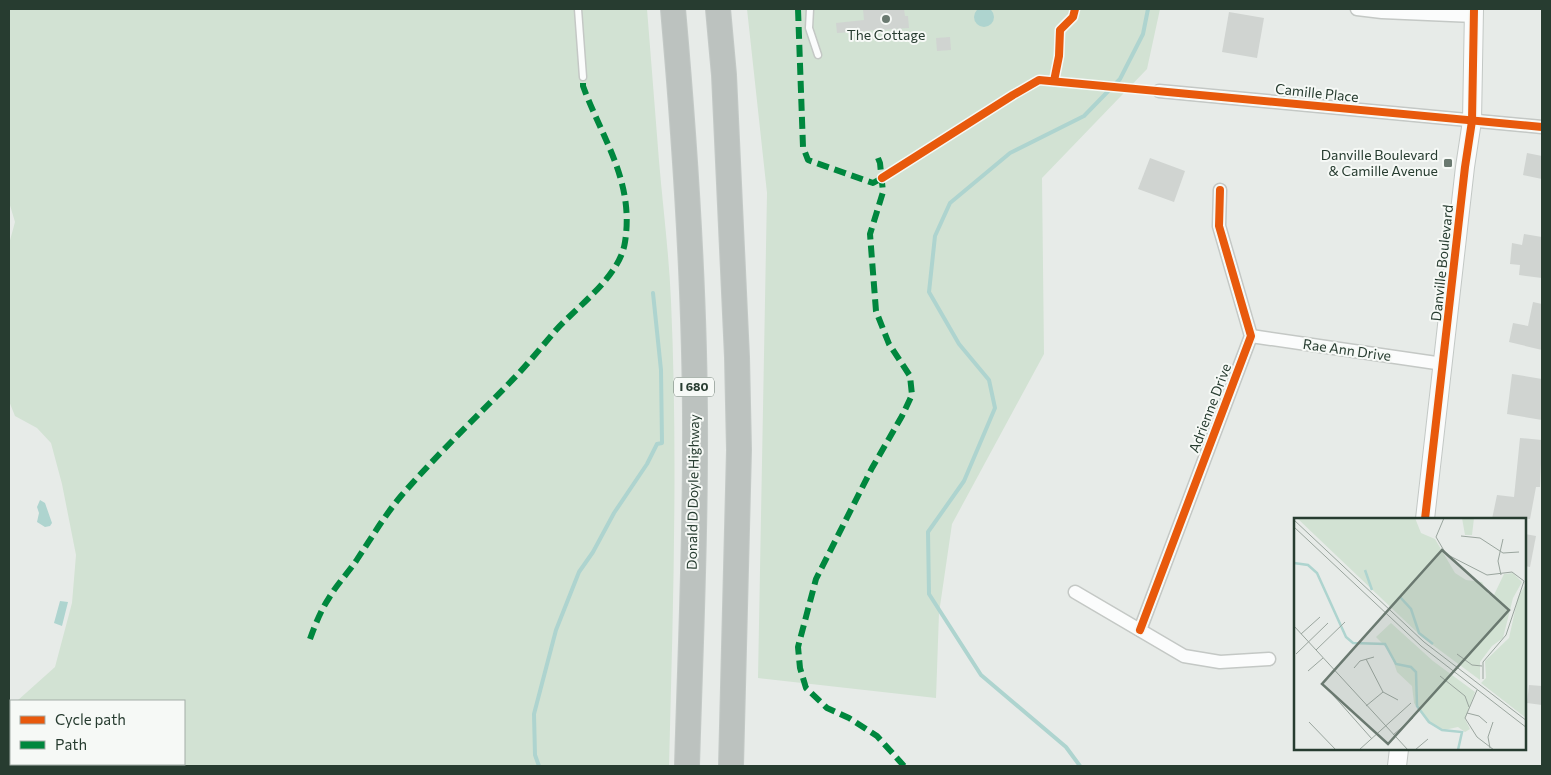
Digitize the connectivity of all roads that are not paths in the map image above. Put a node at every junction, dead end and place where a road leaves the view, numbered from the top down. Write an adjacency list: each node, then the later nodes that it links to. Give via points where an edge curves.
1 (578, 9): 8 (lane)
2 (673, 9): 20 (highway, Donald D Doyle Highway / I 680, via 686,176 694,361 695,450)
3 (718, 9): 21 (highway, via 738,358 739,450)
4 (810, 9): 7 (lane, via 809,28)
5 (1357, 9): 6 (street)
6 (1474, 13): 10 (main road, Danville Boulevard)
7 (818, 55)
8 (583, 77)
9 (1159, 91): 10 (street, Camille Place)
10 (1472, 121): 11 (street, Camille Place); 14 (main road, Danville Boulevard)
11 (1542, 127)
12 (1220, 190): 13 (street, via 1219,226)
13 (1251, 336): 14 (street, Rae Ann Drive); 17 (street, Adrienne Drive)
14 (1443, 364): 15 (main road, Danville Boulevard)
15 (1425, 518)
16 (1075, 592): 17 (street)
17 (1140, 630): 18 (street, via 1184,656 1220,662)
18 (1269, 658)
19 (1399, 750): 22 (main road)
20 (687, 766)
21 (731, 766)
22 (1397, 766)

